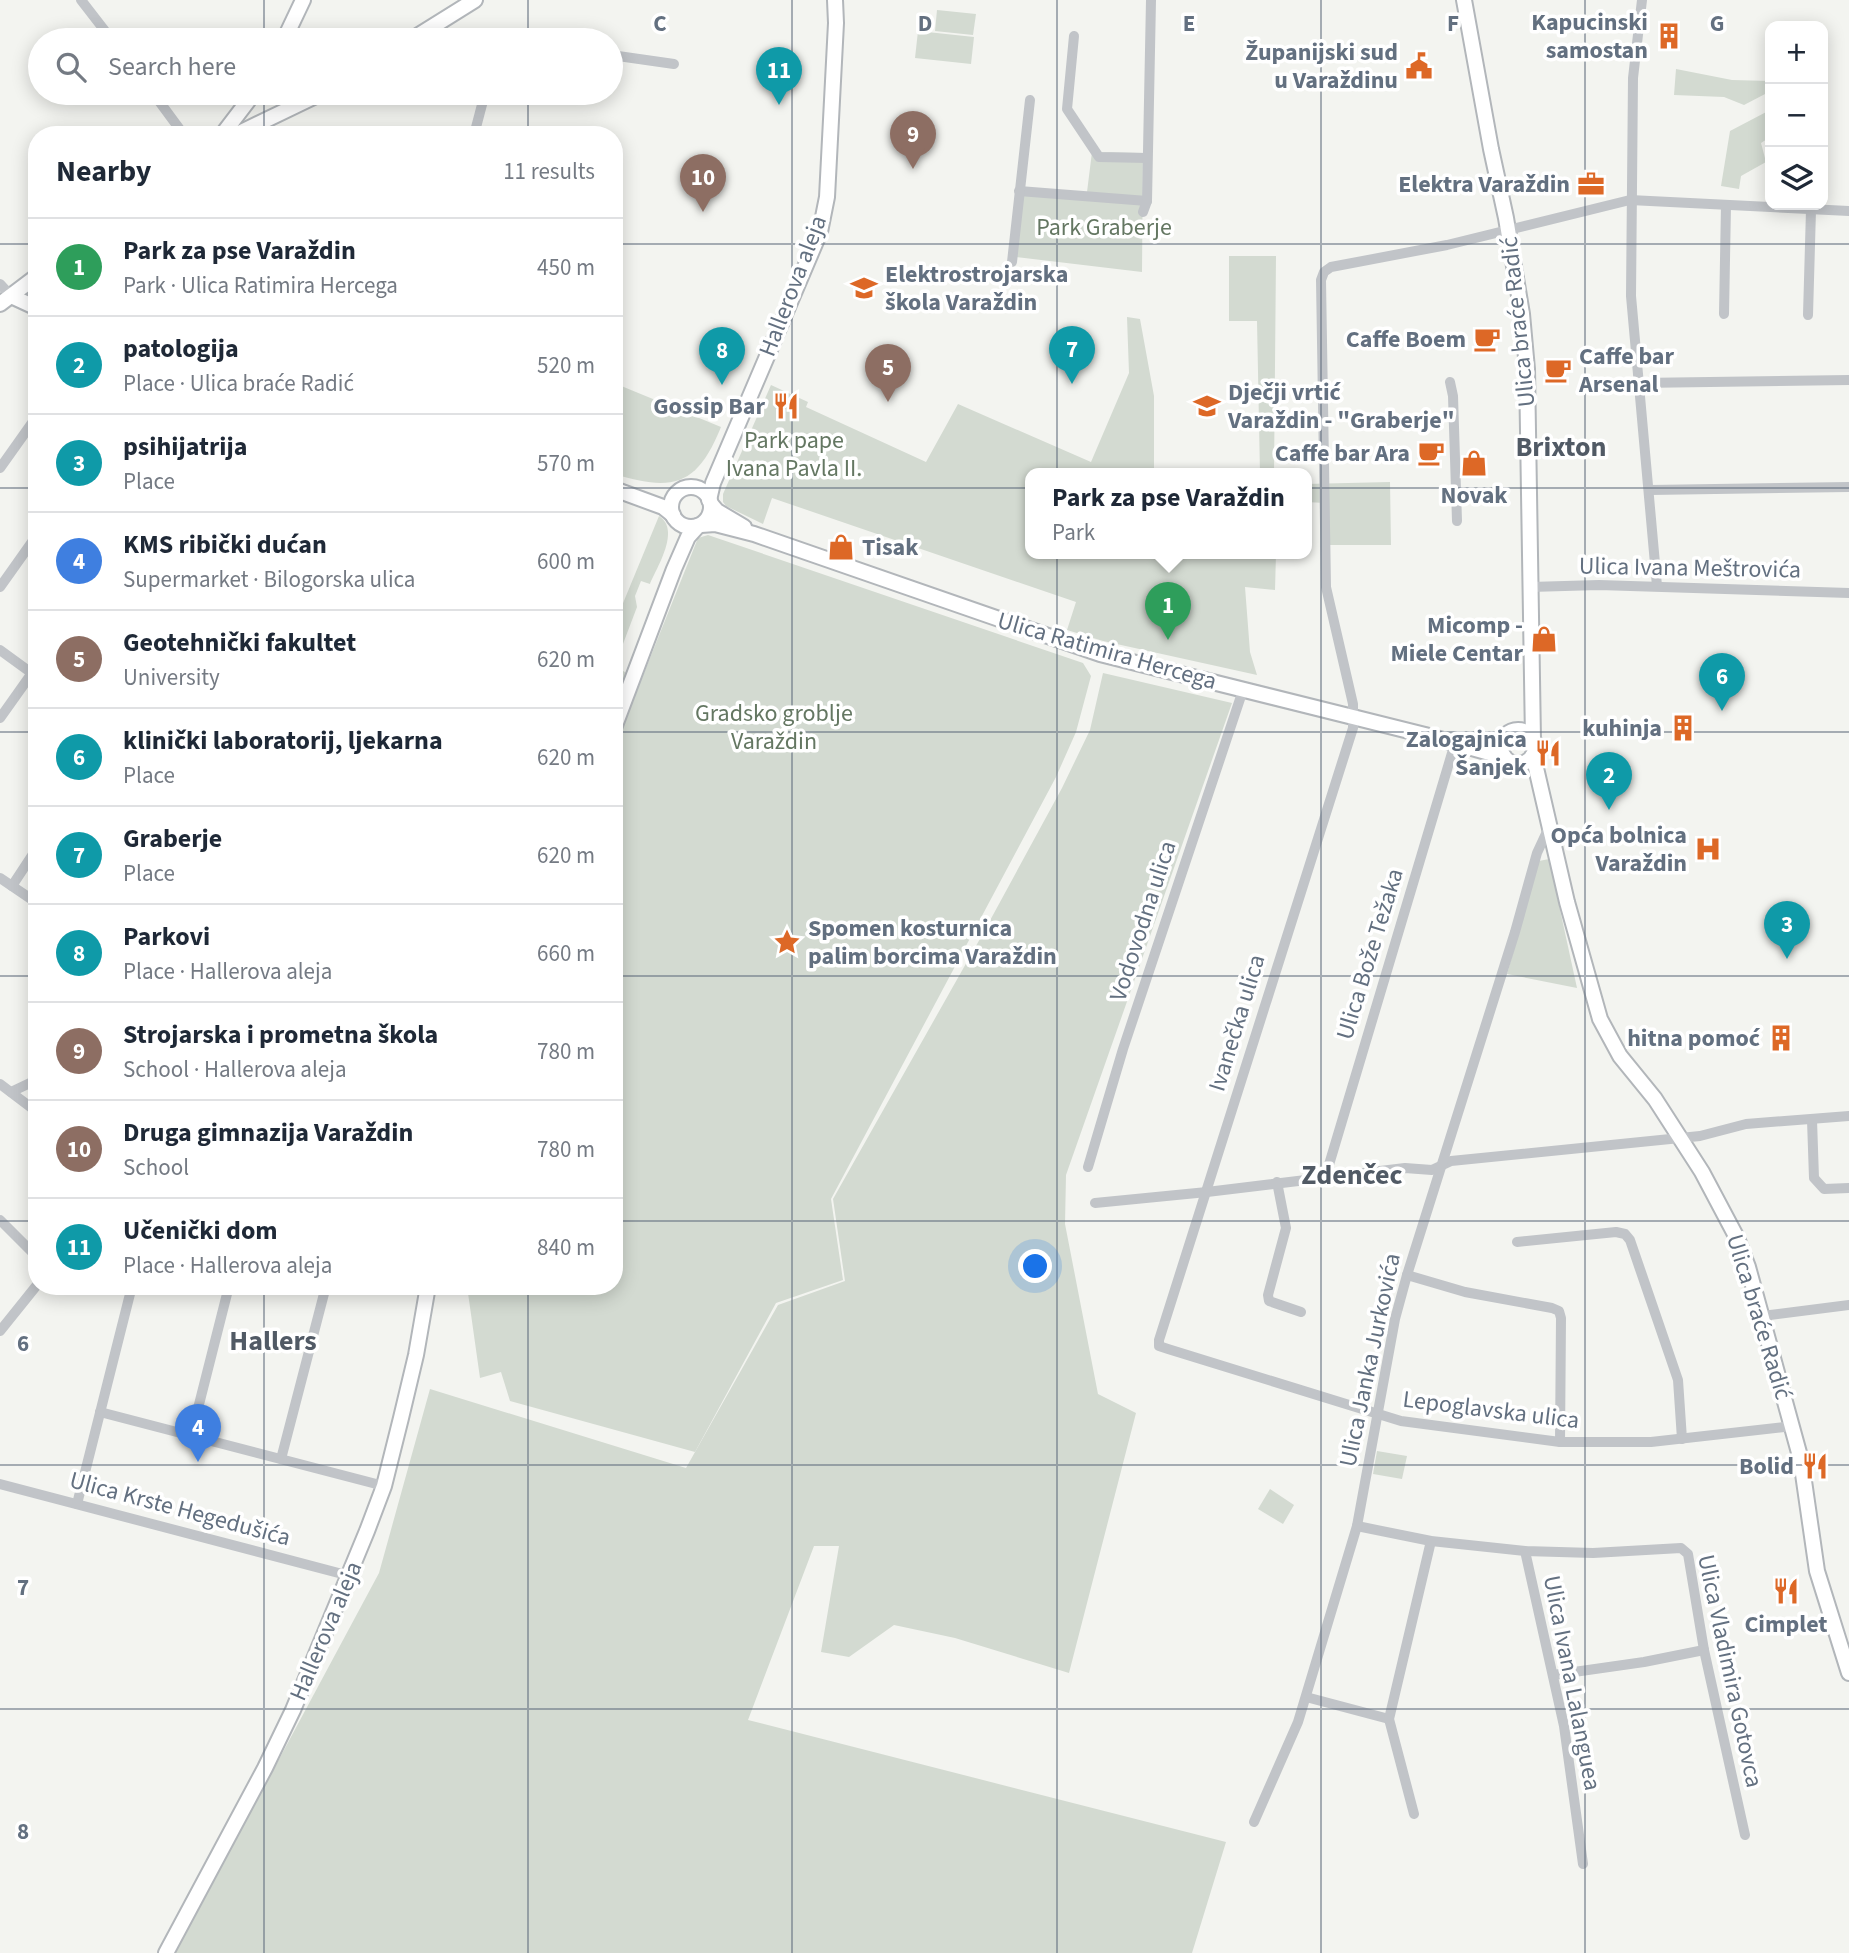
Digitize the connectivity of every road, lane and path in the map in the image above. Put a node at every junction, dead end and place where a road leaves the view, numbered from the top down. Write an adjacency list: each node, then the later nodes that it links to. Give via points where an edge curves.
1 (80, 0): 8 (street)
2 (303, 0): 9 (main road)
3 (475, 0): 10 (main road)
4 (835, 0): 44 (main road, Hallerova aleja, via 827,197 820,232)
5 (1151, 0): 25 (street)
6 (1464, 0): 32 (main road, Ulica braće Radić)
7 (1642, 0): 27 (street, via 1633,78)
8 (102, 28)
9 (290, 28)
10 (430, 28)
11 (1074, 36): 25 (street, via 1067,109 1099,157)
12 (623, 57): 13 (street)
13 (674, 64)
14 (1030, 100): 26 (street)
15 (162, 105): 21 (street)
16 (245, 105): 22 (main road)
17 (257, 105): 20 (main road, via 264,113)
18 (297, 105): 20 (main road)
19 (482, 105): 24 (street)
20 (279, 114): 23 (main road)
21 (177, 126)
22 (229, 126)
23 (254, 126)
24 (476, 126)
25 (1147, 158): 26 (street, via 1145,206)
26 (1020, 191): 33 (street)
27 (1630, 200): 28 (street); 32 (street); 42 (street, via 1631,296)
28 (1726, 205): 29 (street); 38 (street)
29 (1765, 207)
30 (1811, 210): 31 (street); 39 (street)
31 (1849, 211)
32 (1508, 230): 61 (main road, Ulica braće Radić, via 1527,369); 70 (street, via 1331,267 1321,280 1326,587)
33 (1012, 262)
34 (28, 283): 36 (main road)
35 (0, 284): 36 (street)
36 (6, 300): 37 (main road)
37 (28, 306)
38 (1724, 314)
39 (1808, 315)
40 (1849, 380): 42 (street)
41 (1450, 382): 54 (street)
42 (1639, 383): 48 (street)
43 (28, 429): 45 (street)
44 (731, 441): 46 (main road, Hallerova aleja); 52 (main road, Hallerova aleja)
45 (0, 468)
46 (692, 487): 51 (main road); 52 (main road, via 703,491)
47 (1849, 487): 48 (street)
48 (1650, 490): 59 (street)
49 (623, 491): 51 (main road)
50 (623, 492): 53 (main road, via 663,507)
51 (678, 493): 53 (main road, via 672,503)
52 (710, 502): 55 (main road, via 709,516); 56 (main road, Ulica Ratimira Hercega, via 716,511)
53 (675, 518): 55 (main road, via 686,527); 58 (main road, via 679,537)
54 (1457, 520)
55 (700, 525): 56 (main road, Ulica Ratimira Hercega); 58 (main road, via 688,537)
56 (754, 534): 66 (main road, Ulica Ratimira Hercega, via 1074,646)
57 (28, 548): 60 (street)
58 (674, 569): 68 (main road)
59 (1657, 586): 61 (street, Ulica Ivana Meštrovića); 62 (street, Ulica Ivana Meštrovića)
60 (0, 587)
61 (1530, 587): 67 (main road, Ulica braće Radić)
62 (1849, 593)
63 (0, 650): 64 (street)
64 (28, 668)
65 (28, 681): 69 (street)
66 (1243, 690): 70 (main road, Ulica Ratimira Hercega); 89 (street, Vodovodna ulica, via 1122,1049)
67 (1531, 690): 71 (main road, Ulica braće Radić, via 1522,721); 73 (main road, Ulica braće Radić)
68 (623, 704)
69 (0, 718)
70 (1354, 718): 72 (main road, Ulica Ratimira Hercega); 93 (street, Ivanečka ulica)
71 (1508, 734): 72 (main road, Ulica Ratimira Hercega, via 1496,741); 73 (main road, via 1526,732); 74 (main road, via 1501,744)
72 (1461, 745): 74 (main road, Ulica Ratimira Hercega); 90 (street, Ulica Bože Težaka)
73 (1533, 748): 74 (main road, via 1526,763); 75 (main road, Ulica braće Radić)
74 (1510, 761): 75 (main road, Ulica braće Radić)
75 (1540, 790): 76 (main road, Ulica braće Radić)
76 (1550, 825): 87 (main road, Ulica braće Radić, via 1600,1019 1620,1056); 88 (street, Ulica Janka Jurkovića, via 1537,853)
77 (28, 862): 79 (street)
78 (0, 877): 79 (street)
79 (12, 886): 80 (street)
80 (28, 897)
81 (0, 1084): 83 (street)
82 (28, 1084): 83 (street)
83 (11, 1093): 84 (street)
84 (28, 1105)
85 (1849, 1116): 86 (street)
86 (1812, 1120): 87 (street, via 1746,1124); 92 (street, via 1814,1178 1824,1189)
87 (1681, 1138): 88 (street); 106 (main road, Ulica braće Radić, via 1737,1238)
88 (1441, 1164): 90 (street, via 1432,1170 1405,1168); 98 (street, Ulica Janka Jurkovića)
89 (1088, 1167)
90 (1325, 1178): 91 (street)
91 (1277, 1182): 93 (street); 105 (street, via 1286,1228 1269,1301)
92 (1849, 1188)
93 (1207, 1192): 94 (street); 108 (street, Ivanečka ulica)
94 (1095, 1203)
95 (0, 1220): 97 (street)
96 (1517, 1242): 113 (street, via 1625,1234 1678,1381)
97 (28, 1247)
98 (1407, 1275): 110 (street, Ulica Janka Jurkovića); 114 (street, via 1559,1311)
99 (29, 1295): 107 (street)
100 (130, 1295): 109 (street)
101 (227, 1295): 112 (street)
102 (325, 1295): 115 (street)
103 (426, 1295): 117 (main road, Hallerova aleja)
104 (1849, 1305): 106 (street)
105 (1301, 1312)
106 (1762, 1316): 111 (main road, Ulica braće Radić)
107 (0, 1331)
108 (1159, 1340): 110 (street, Lepoglavska ulica, via 1159,1346)
109 (100, 1412): 112 (street); 118 (street)
110 (1378, 1415): 114 (street, Lepoglavska ulica); 119 (street, Ulica Janka Jurkovića)
111 (1793, 1426): 113 (street, Lepoglavska ulica); 124 (main road, Ulica braće Radić, via 1817,1571)
112 (191, 1436): 115 (street)
113 (1682, 1439): 114 (street, Lepoglavska ulica)
114 (1560, 1442)
115 (281, 1459): 117 (street)
116 (0, 1484): 118 (street, Ulica Krste Hegedušića)
117 (384, 1486): 122 (main road, Hallerova aleja)
118 (77, 1504): 122 (street, Ulica Krste Hegedušića)
119 (1357, 1526): 120 (street, Ulica Vladimira Gotovca); 126 (street, Ulica Janka Jurkovića)
120 (1431, 1541): 121 (street, Ulica Vladimira Gotovca); 127 (street)
121 (1525, 1551): 123 (street, Ulica Vladimira Gotovca, via 1681,1548 1688,1554); 125 (street, Ulica Ivana Lalanguea)
122 (350, 1576): 132 (main road, Hallerova aleja, via 265,1768)
123 (1704, 1650): 125 (street); 130 (street, Ulica Vladimira Gotovca)
124 (1849, 1674)
125 (1553, 1675): 131 (street, Ulica Ivana Lalanguea)
126 (1306, 1697): 127 (street); 129 (street, Ulica Janka Jurkovića)
127 (1390, 1719): 128 (street)
128 (1414, 1814)
129 (1254, 1822)
130 (1745, 1835)
131 (1583, 1864)
132 (166, 1953)

